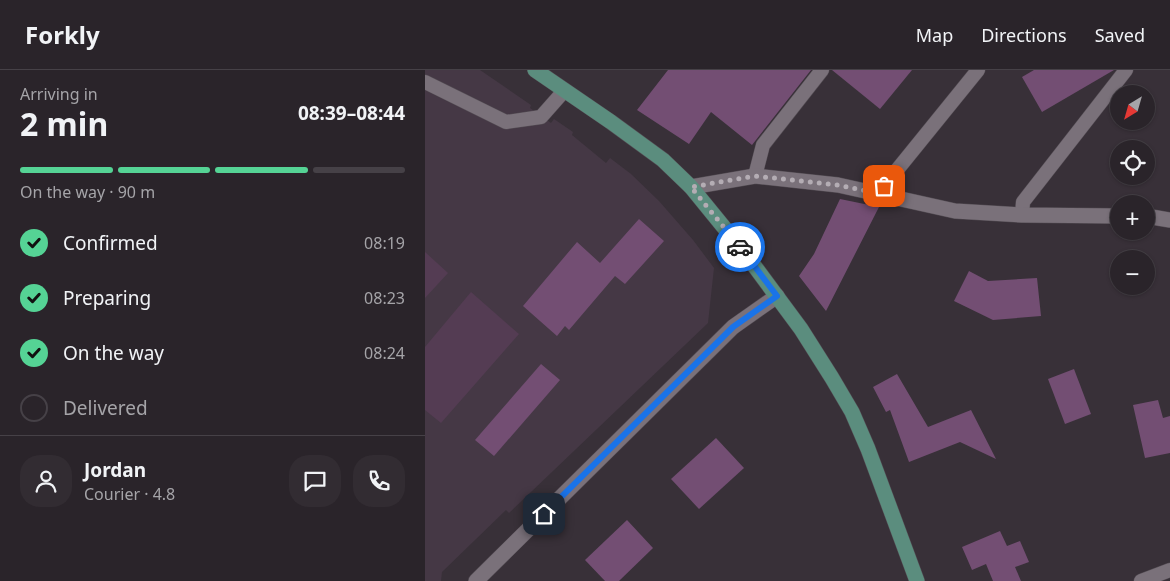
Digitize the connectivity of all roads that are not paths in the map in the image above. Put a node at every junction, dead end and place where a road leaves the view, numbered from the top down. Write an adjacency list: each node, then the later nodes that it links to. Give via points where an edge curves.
1 (535, 70): 6 (street)
2 (822, 70): 7 (lane, via 763,145)
3 (978, 70): 9 (lane, via 884,186)
4 (1126, 70): 10 (lane, via 1023,202)
5 (425, 82): 6 (lane, via 506,122 541,117)
6 (564, 91): 8 (street, via 663,160)
7 (755, 176): 8 (street); 9 (street, via 838,185)
8 (691, 187): 14 (street)
9 (882, 194): 10 (street, via 955,211)
10 (1022, 215): 11 (street)
11 (1110, 216)
12 (1155, 218): 13 (street)
13 (1170, 220)
14 (777, 296): 16 (street, via 733,327); 17 (street, via 852,412)
15 (1170, 570): 18 (lane)
16 (476, 581)
17 (917, 581)
18 (1141, 581)

